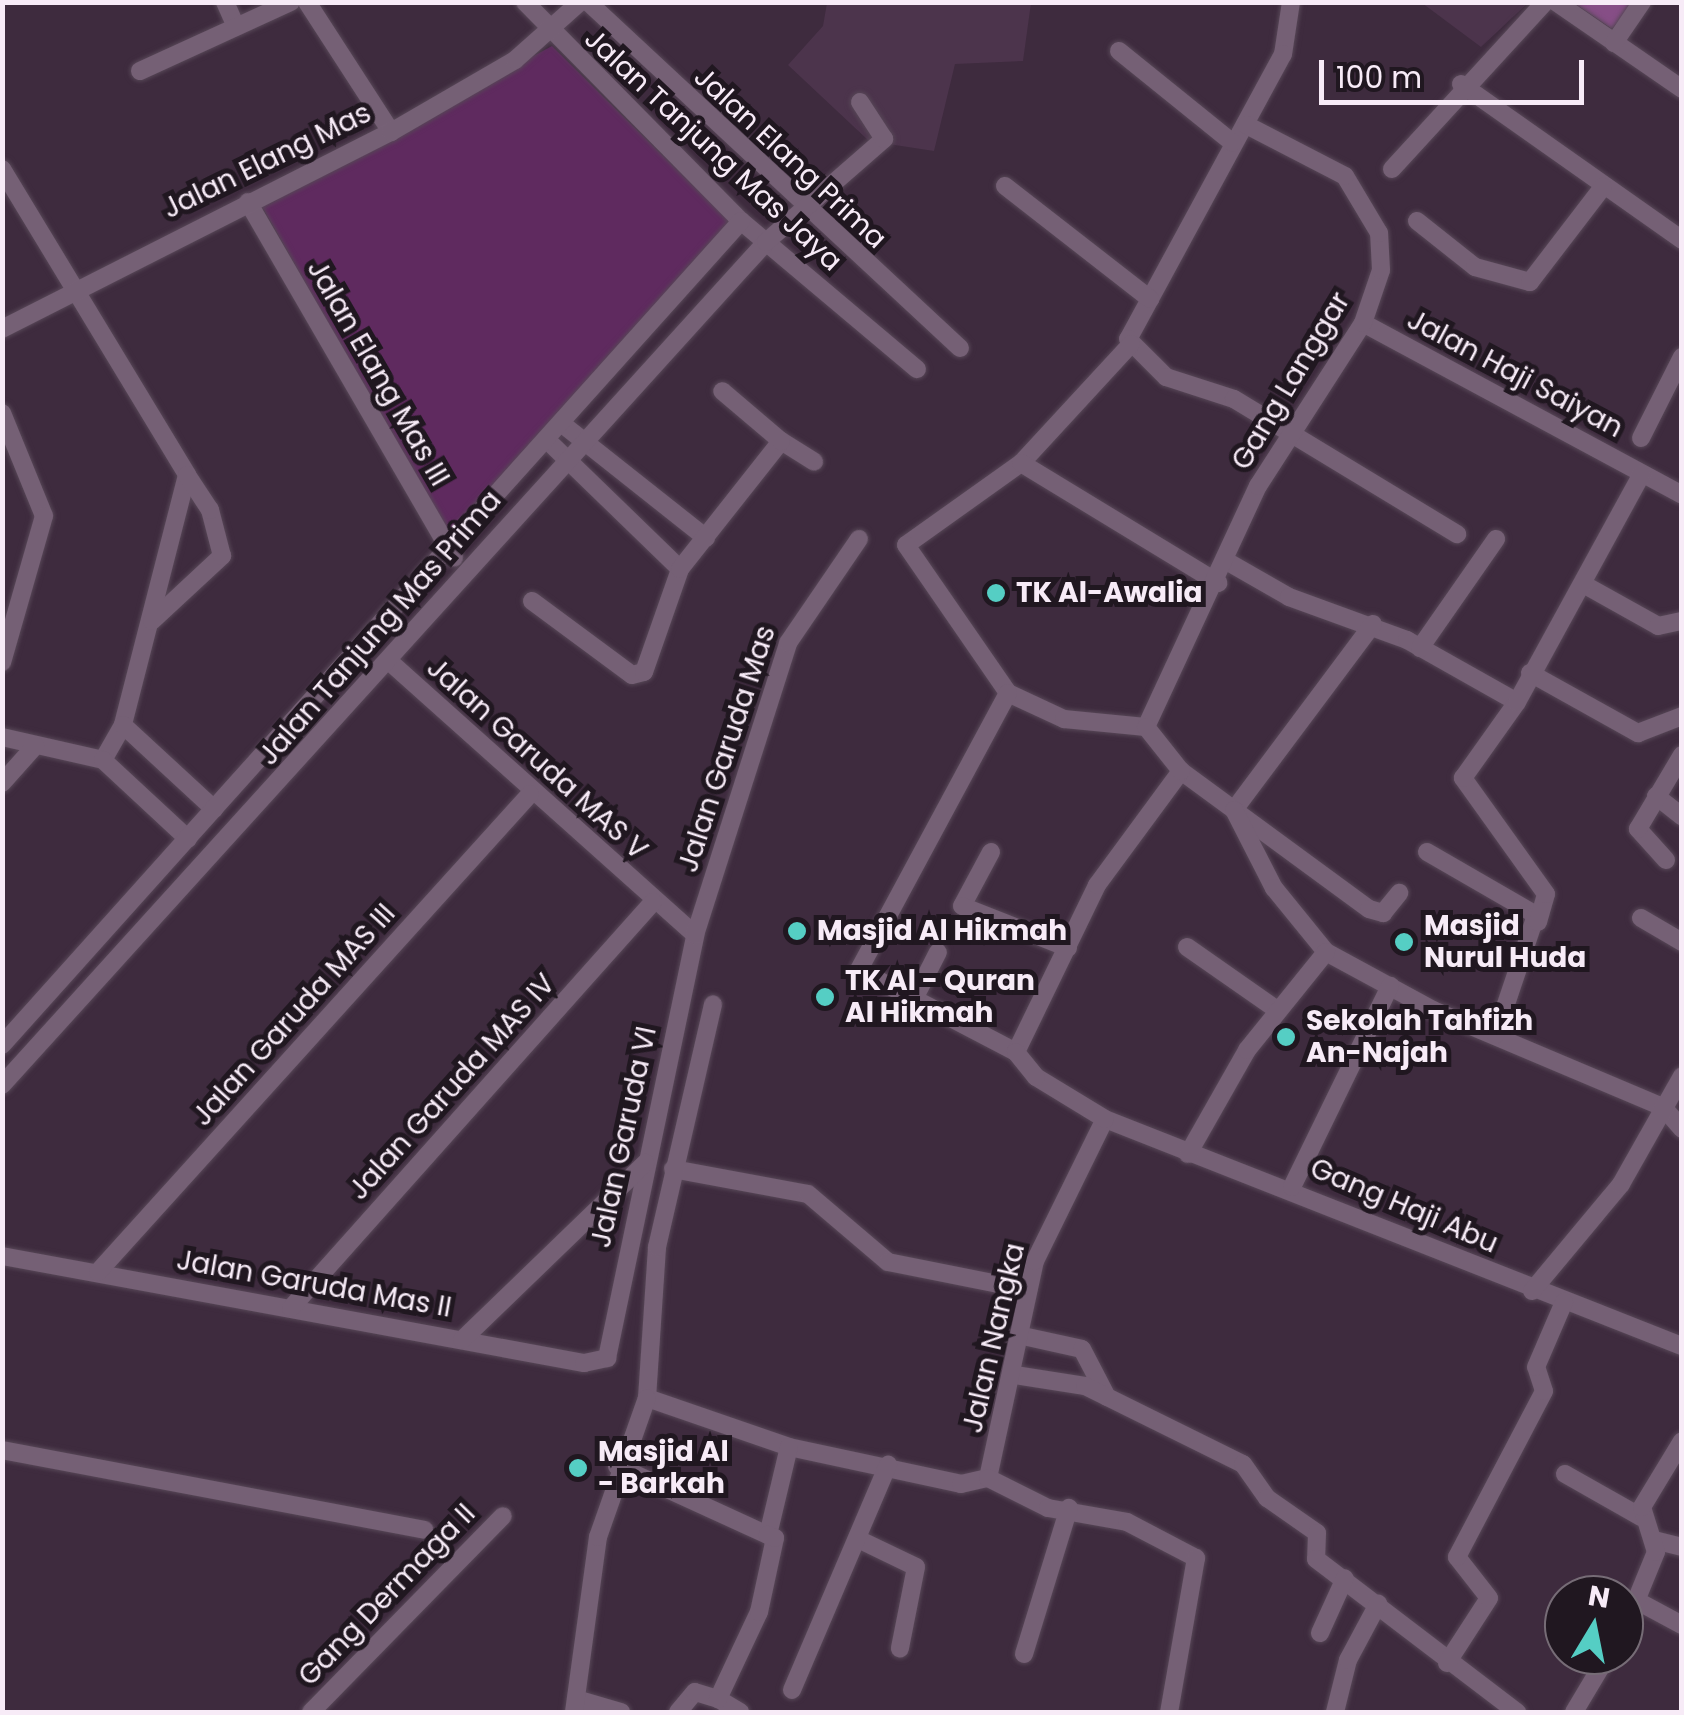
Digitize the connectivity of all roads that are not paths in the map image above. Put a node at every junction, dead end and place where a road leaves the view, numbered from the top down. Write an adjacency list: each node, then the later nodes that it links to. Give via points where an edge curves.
1 (225, 2): 11 (street)
2 (291, 2): 11 (street)
3 (307, 2): 20 (street)
4 (525, 2): 12 (street, Jalan Tanjung Mas Jaya)
5 (588, 2): 27 (street, Jalan Elang Prima)
6 (1291, 2): 19 (street, via 1283,54)
7 (1545, 2): 16 (street)
8 (1556, 2): 13 (street)
9 (1642, 2): 13 (street)
10 (575, 8): 12 (street, Jalan Elang Mas)
11 (236, 27): 15 (street)
12 (552, 31): 20 (street, Jalan Elang Mas); 29 (street, Jalan Tanjung Mas Jaya)
13 (1614, 42): 17 (street)
14 (1118, 50): 21 (street)
15 (140, 71)
16 (1461, 84): 23 (street); 25 (street)
17 (1682, 89)
18 (860, 102): 27 (street, Jalan Tanjung Mas Prima, via 884,139)
19 (1246, 126): 21 (street); 34 (street, Gang Langgar, via 1345,176 1363,198 1380,233 1382,270)
20 (390, 132): 26 (street, Jalan Elang Mas)
21 (1233, 143): 33 (street)
22 (2, 169): 32 (street)
23 (1392, 169)
24 (1005, 186): 33 (street)
25 (1603, 187): 28 (street, via 1530,282 1475,267); 30 (street)
26 (248, 202): 32 (street, Jalan Elang Mas); 58 (street, Jalan Elang Mas III)
27 (802, 211): 31 (street, Jalan Tanjung Mas Prima); 37 (street, Jalan Elang Prima)
28 (1417, 221)
29 (741, 222): 31 (street, Jalan Tanjung Mas Jaya); 42 (street, Jalan Tanjung Mas Prima)
30 (1682, 240)
31 (766, 242): 39 (street, Jalan Tanjung Mas Jaya); 46 (street, Jalan Tanjung Mas Prima)
32 (75, 284): 35 (street, Jalan Elang Mas); 52 (street)
33 (1150, 299): 36 (street, via 1130,328)
34 (1363, 323): 43 (street, Gang Langgar); 51 (street, Jalan Haji Saiyan)
35 (2, 329)
36 (1131, 344): 43 (street, via 1166,378 1234,399); 50 (street)
37 (960, 348)
38 (1682, 357): 44 (street)
39 (916, 369)
40 (722, 392): 47 (street)
41 (2, 414): 69 (street, via 44,516)
42 (561, 422): 45 (street, Jalan Tanjung Mas Prima); 46 (street)
43 (1288, 438): 54 (street); 59 (street, Gang Langgar)
44 (1641, 438)
45 (547, 440): 48 (street); 58 (street, Jalan Tanjung Mas Prima)
46 (584, 441): 48 (street, Jalan Tanjung Mas Prima); 55 (street)
47 (780, 441): 49 (street); 55 (street)
48 (569, 458): 60 (street); 61 (street, Jalan Tanjung Mas Prima)
49 (814, 462)
50 (1022, 463): 62 (street); 72 (street, via 906,545)
51 (1642, 474): 53 (street, Jalan Haji Saiyan); 63 (street)
52 (188, 475): 66 (street); 66 (street, via 214,519 222,556)
53 (1682, 494)
54 (1457, 534)
55 (706, 538): 60 (street)
56 (859, 539): 96 (street, Jalan Garuda Mas, via 788,643)
57 (1496, 540): 68 (street)
58 (449, 549): 61 (street, Jalan Elang Mas III); 85 (street, Jalan Tanjung Mas Prima)
59 (1228, 562): 62 (street, Gang Langgar); 67 (street, via 1289,598)
60 (680, 569): 64 (street, via 638,676)
61 (462, 572): 70 (street, Jalan Tanjung Mas Prima)
62 (1218, 582): 76 (street, Gang Langgar)
63 (1583, 584): 65 (street, via 1658,626); 71 (street)
64 (532, 602)
65 (1682, 621)
66 (152, 622): 75 (street)
67 (1373, 624): 68 (street); 86 (street)
68 (1420, 648): 73 (street)
69 (2, 662)
70 (390, 662): 83 (street, Jalan Garuda MAS V); 108 (street, Jalan Tanjung Mas Prima)
71 (1530, 673): 73 (street); 74 (street, via 1638,734)
72 (1008, 693): 76 (street, via 1064,719); 103 (street, via 859,968)
73 (1517, 702): 95 (street, via 1463,781 1546,894)
74 (1682, 716)
75 (123, 726): 80 (street); 85 (street)
76 (1146, 727): 81 (street)
77 (2, 737): 78 (street)
78 (34, 746): 80 (street); 82 (street)
79 (1682, 755): 84 (street)
80 (104, 760): 88 (street)
81 (1181, 771): 86 (street); 99 (street, via 1098,885)
82 (2, 783)
83 (530, 794): 93 (street, Jalan Garuda MAS V); 120 (street, Jalan Garuda MAS III)
84 (1656, 796): 87 (street); 91 (street, via 1638,832)
85 (214, 810): 88 (street, Jalan Tanjung Mas Prima)
86 (1234, 810): 92 (street, via 1369,909 1383,913); 101 (street, via 1274,888)
87 (1682, 816)
88 (188, 838): 107 (street, Jalan Tanjung Mas Prima)
89 (991, 852): 99 (street, via 962,906)
90 (1427, 852): 95 (street)
91 (1666, 860)
92 (1399, 893)
93 (654, 902): 96 (street, Jalan Garuda MAS V); 124 (street, Jalan Garuda MAS IV)
94 (1640, 918): 97 (street)
95 (1538, 922): 106 (street)
96 (695, 935): 116 (street, Jalan Garuda VI)
97 (1682, 942)
98 (1187, 947): 105 (street)
99 (1068, 948): 109 (street)
100 (938, 952): 103 (street)
101 (1326, 952): 102 (street); 105 (street)
102 (1390, 986): 106 (street); 118 (street)
103 (912, 1003): 109 (street)
104 (713, 1004): 117 (street)
105 (1276, 1009): 115 (street)
106 (1496, 1034): 112 (street)
107 (8, 1040): 108 (street)
108 (32, 1052): 111 (street, Jalan Tanjung Mas Prima)
109 (1016, 1052): 113 (street, via 1036,1077)
110 (1682, 1076): 112 (street)
111 (2, 1085)
112 (1663, 1107): 114 (street); 122 (street, via 1621,1184)
113 (1105, 1119): 115 (street, Gang Haji Abu); 121 (street, Jalan Nangka)
114 (1682, 1129)
115 (1188, 1154): 118 (street, Gang Haji Abu)
116 (645, 1162): 126 (street); 128 (street, Jalan Garuda VI)
117 (673, 1168): 121 (street, via 808,1194 888,1262); 131 (street, via 654,1268)
118 (1292, 1187): 122 (street, Gang Haji Abu)
119 (2, 1256): 120 (street, Jalan Garuda Mas II)
120 (98, 1272): 124 (street, Jalan Garuda Mas II)
121 (1028, 1290): 125 (street, Jalan Nangka)
122 (1532, 1291): 123 (street, Gang Haji Abu)
123 (1564, 1302): 127 (street, Gang Haji Abu); 155 (street, via 1536,1367 1544,1390 1457,1557 1489,1598)
124 (290, 1308): 126 (street, Jalan Garuda Mas II)
125 (1023, 1336): 129 (street, Jalan Nangka); 130 (street, via 1082,1349)
126 (462, 1340): 128 (street, Jalan Garuda Mas II, via 584,1363)
127 (1682, 1346)
128 (610, 1351)
129 (1014, 1375): 130 (street); 138 (street, Jalan Nangka)
130 (1107, 1397): 147 (street, via 1196,1433 1317,1533 1316,1559)
131 (647, 1398): 133 (street); 136 (street)
132 (1682, 1441): 141 (street)
133 (789, 1447): 135 (street); 143 (street)
134 (2, 1450): 142 (street)
135 (888, 1465): 138 (street, via 960,1484); 144 (street)
136 (618, 1466): 143 (street); 159 (street, via 598,1537)
137 (1565, 1474): 141 (street)
138 (988, 1478): 139 (street, via 1013,1496)
139 (1069, 1508): 154 (street); 164 (street, via 1127,1522 1196,1558)
140 (502, 1516): 160 (street, Gang Dermaga II)
141 (1642, 1517): 145 (street)
142 (424, 1530)
143 (768, 1536): 158 (street, via 775,1538 758,1612)
144 (860, 1540): 153 (street, via 916,1567); 157 (street)
145 (1654, 1540): 146 (street); 148 (street)
146 (1682, 1546)
147 (1345, 1578): 149 (street); 152 (street)
148 (1644, 1588)
149 (1378, 1604): 155 (street); 165 (street, via 1348,1660)
150 (1644, 1604): 151 (street)
151 (1682, 1625)
152 (1320, 1632)
153 (900, 1648)
154 (1024, 1654)
155 (1447, 1663): 166 (street)
156 (1596, 1675): 167 (street)
157 (792, 1690)
158 (718, 1699): 162 (street, via 696,1692); 163 (street)
159 (575, 1706): 161 (street)
160 (312, 1712)
161 (621, 1712)
162 (678, 1712)
163 (740, 1712)
164 (1168, 1712)
165 (1335, 1712)
166 (1516, 1712)
167 (1574, 1712)

